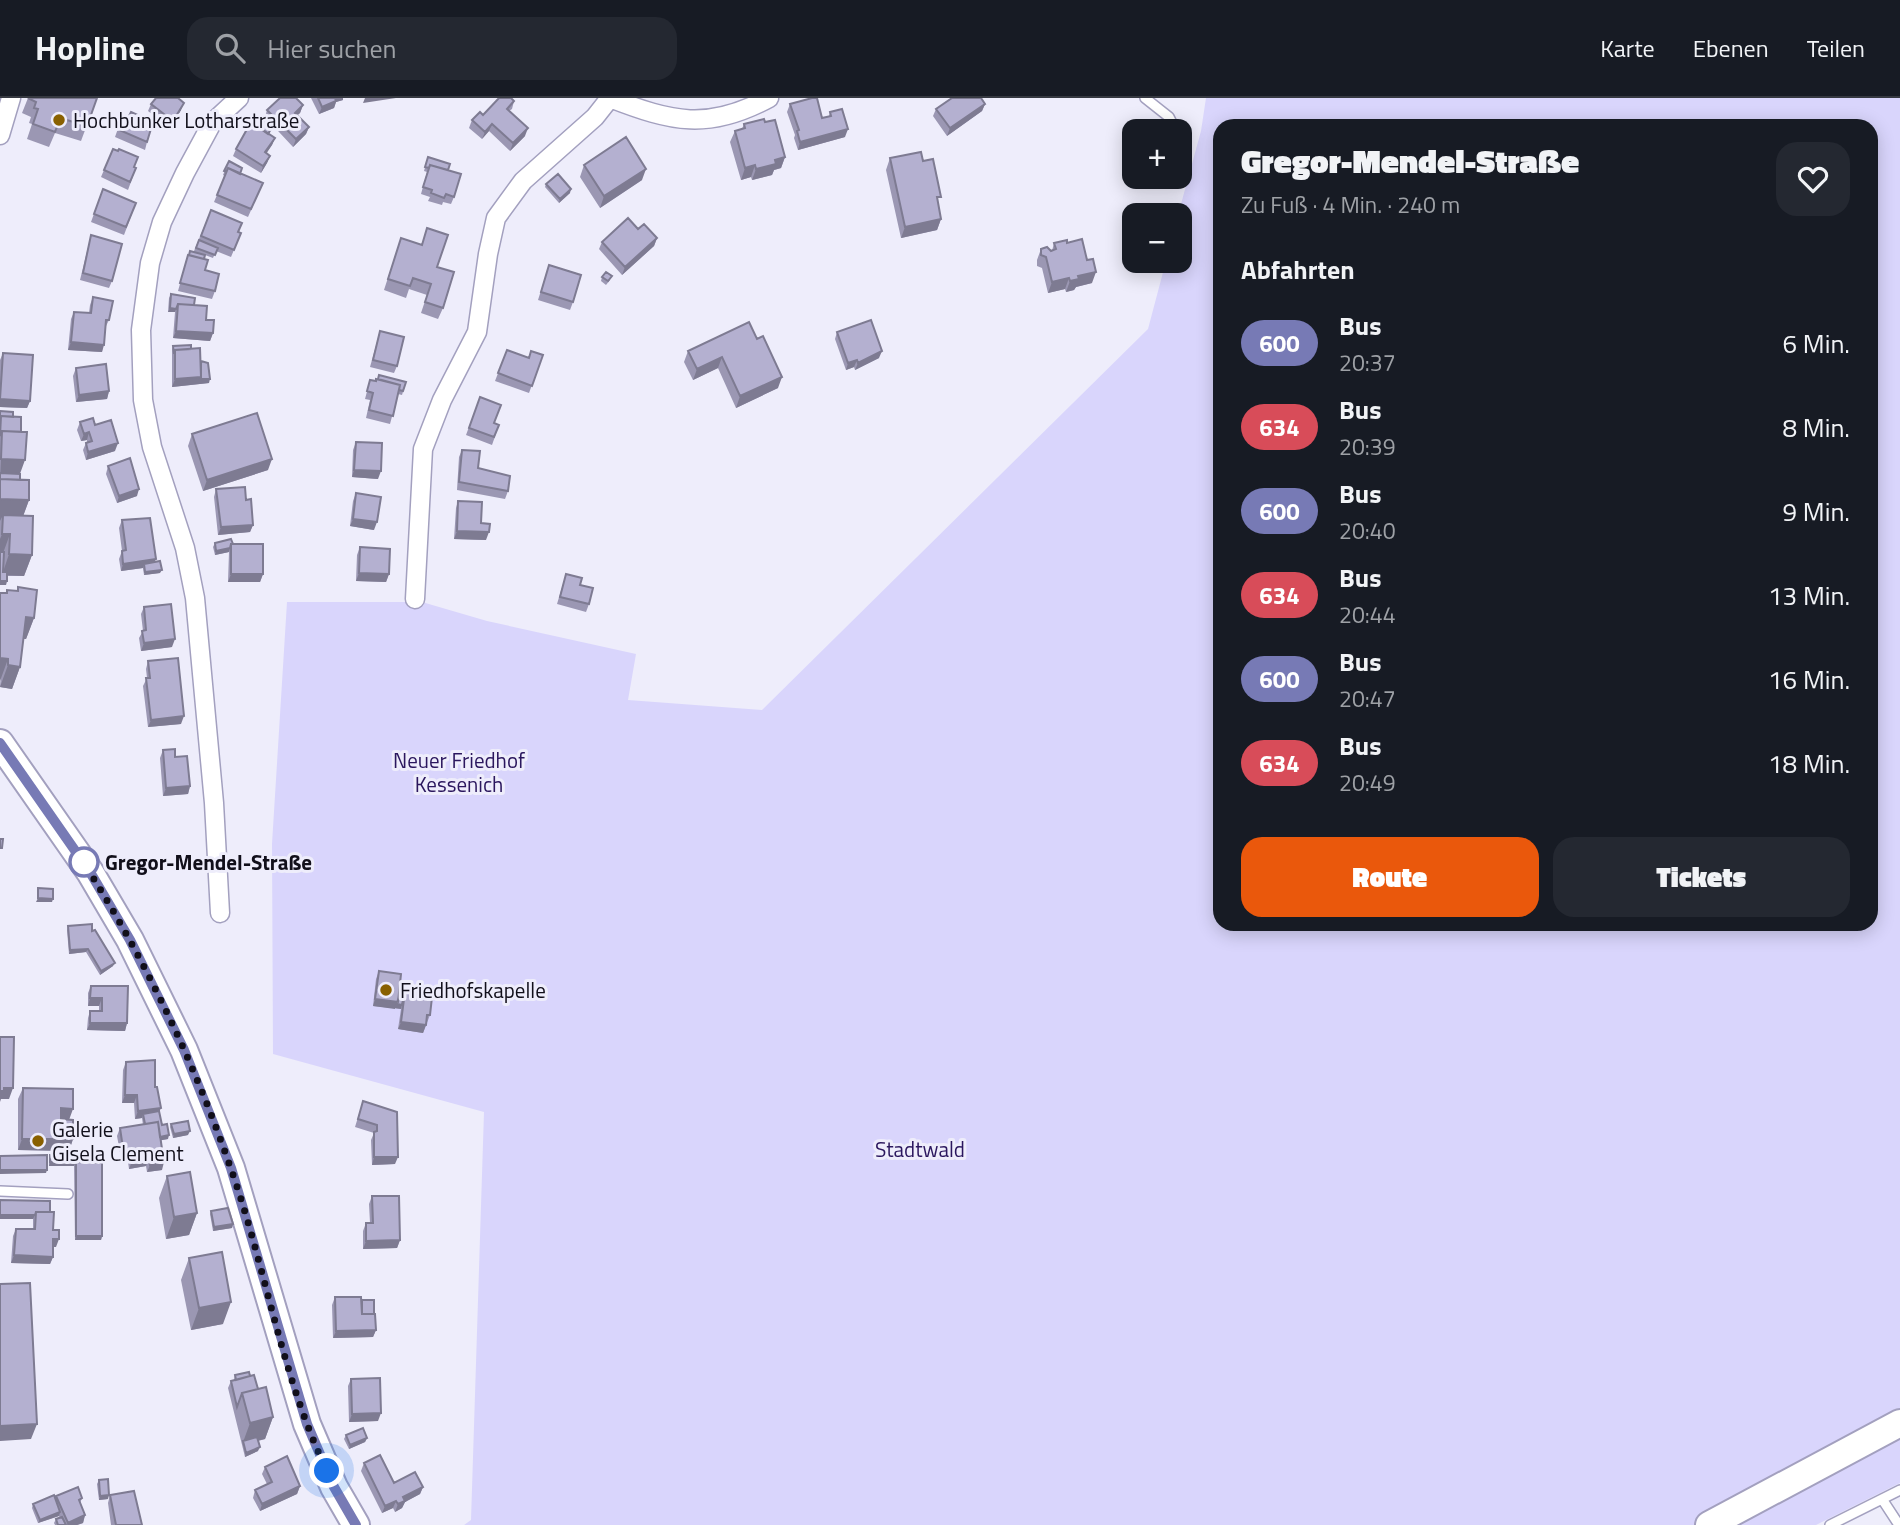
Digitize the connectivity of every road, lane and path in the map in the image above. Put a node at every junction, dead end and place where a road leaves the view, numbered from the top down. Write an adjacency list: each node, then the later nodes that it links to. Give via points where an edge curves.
1 (11, 98): 7 (street)
2 (239, 98): 10 (street, via 212,123 162,222 150,263 141,330 145,412 152,447 185,548 195,598)
3 (610, 98): 4 (street, via 681,121 727,117); 8 (street, via 523,181 496,218 477,332 423,449)
4 (769, 98)
5 (1145, 98): 6 (lane)
6 (1170, 119)
7 (0, 135)
8 (415, 599)
9 (3, 749): 16 (street, via 90,872 130,940 184,1050 231,1168 307,1424)
10 (220, 913)
11 (0, 1191): 12 (lane)
12 (68, 1194)
13 (1900, 1423): 17 (street)
14 (1900, 1490): 15 (lane)
15 (1882, 1499): 18 (lane); 19 (lane)
16 (356, 1525)
17 (1709, 1525)
18 (1830, 1525)
19 (1899, 1525)

